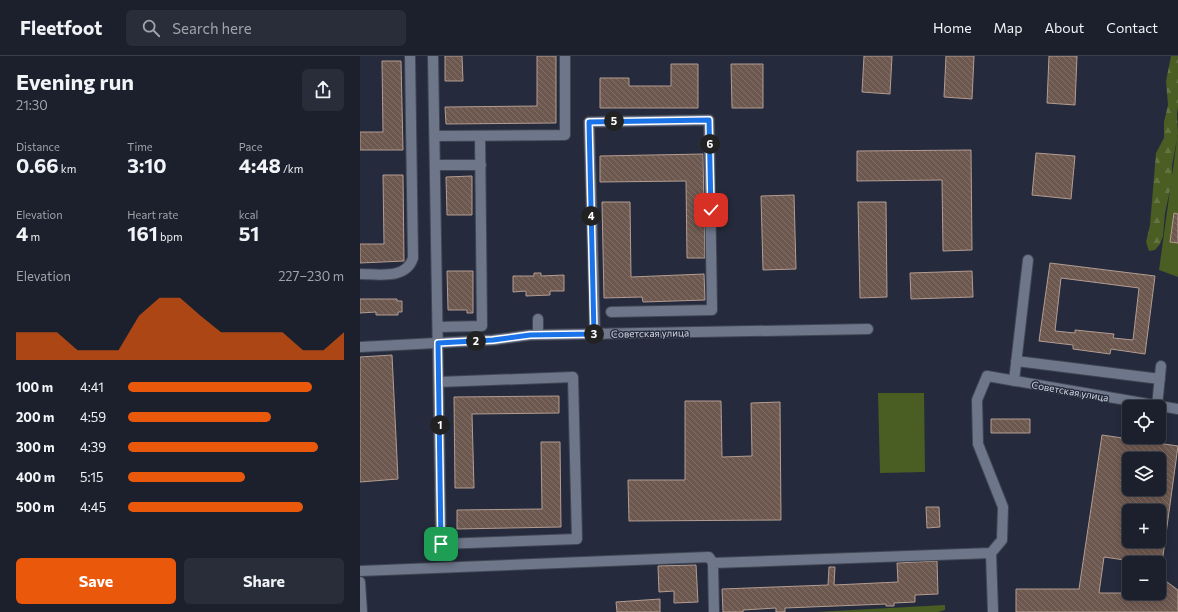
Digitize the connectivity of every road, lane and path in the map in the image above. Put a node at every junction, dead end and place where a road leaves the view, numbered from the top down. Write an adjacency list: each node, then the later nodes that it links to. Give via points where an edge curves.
1 (410, 56): 9 (street, via 413,258 402,272)
2 (433, 56): 4 (street)
3 (565, 56): 5 (street, via 565,135)
4 (435, 136): 5 (street); 7 (street)
5 (480, 136): 6 (street)
6 (481, 165): 7 (street); 12 (street, via 486,269 482,326)
7 (435, 166): 12 (street)
8 (1028, 260): 18 (street)
9 (360, 274)
10 (611, 312): 14 (street, via 712,310 716,284 709,120 589,122)
11 (538, 318): 15 (street)
12 (438, 327): 16 (street)
13 (868, 329): 14 (street, Советская улица)
14 (594, 334): 15 (street, Советская улица)
15 (538, 335): 16 (street, Советская улица)
16 (438, 343): 17 (street, Советская улица); 22 (street)
17 (360, 348)
18 (1016, 361): 20 (street); 21 (street)
19 (1161, 366): 20 (street)
20 (1160, 379): 24 (street)
21 (1014, 381): 23 (street, Советская улица); 27 (street, Советская улица, via 987,376 976,400 978,444 1003,507 1002,540)
22 (439, 382): 22 (street, via 441,544 577,539 573,377)
23 (1123, 400)
24 (1158, 400)
25 (1166, 407): 26 (street, Советская улица)
26 (1178, 409)
27 (991, 553): 28 (street); 33 (street)
28 (713, 563): 29 (street, via 709,557); 32 (street)
29 (360, 571)
30 (360, 582): 31 (street)
31 (362, 612)
32 (714, 612)
33 (993, 612)

